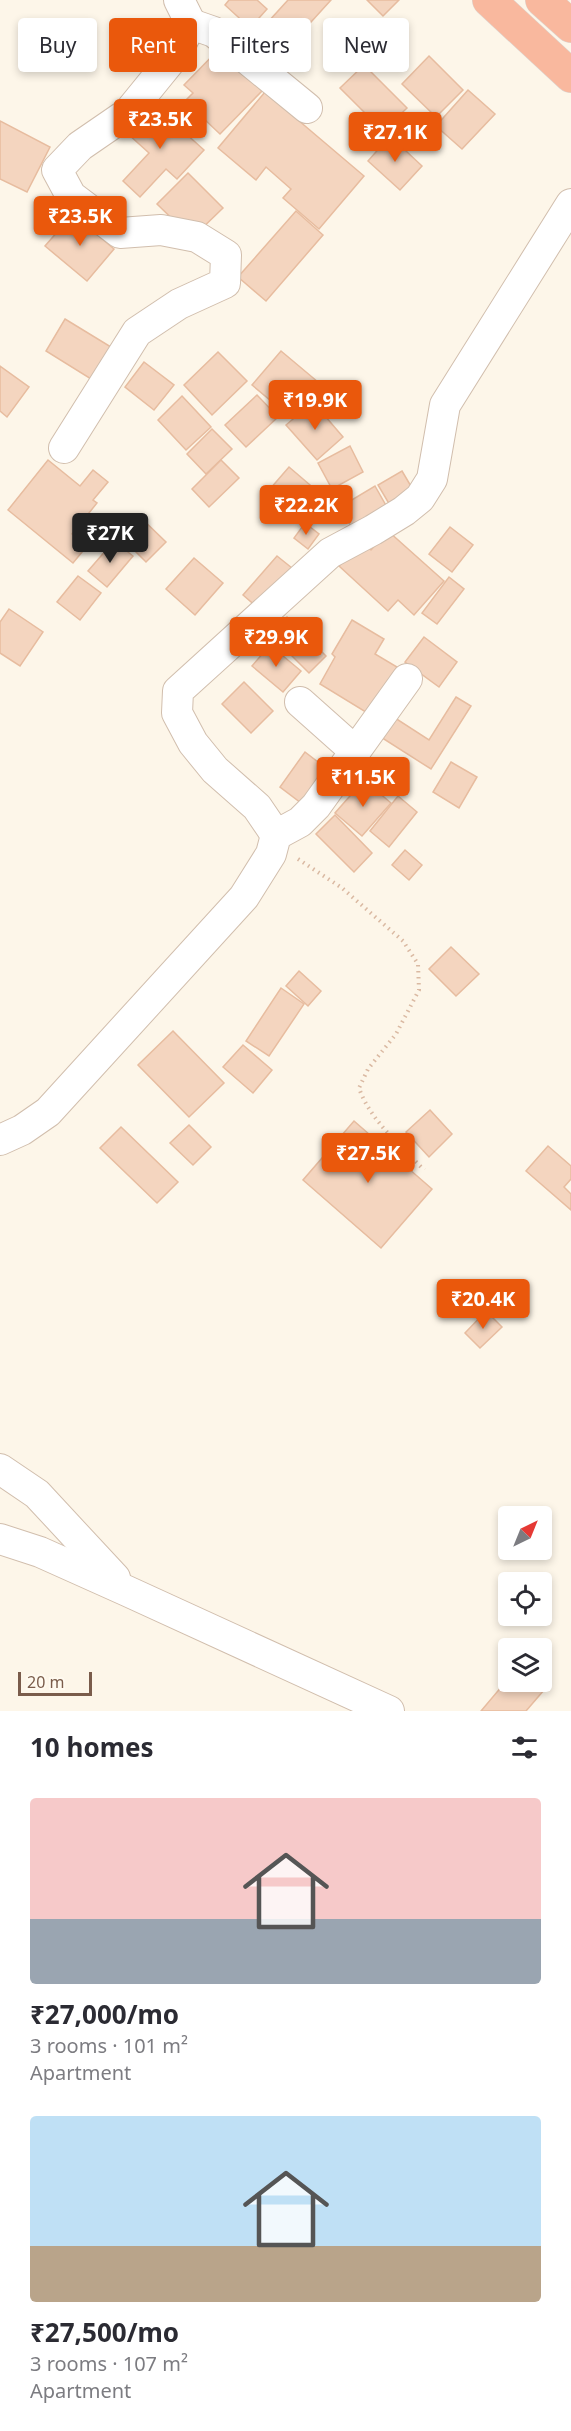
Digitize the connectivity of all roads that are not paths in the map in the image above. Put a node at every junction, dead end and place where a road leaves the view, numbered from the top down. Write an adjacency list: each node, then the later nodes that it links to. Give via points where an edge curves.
1 (489, 0): 5 (highway)
2 (542, 0): 4 (highway)
3 (185, 12): 6 (street); 8 (street, via 176,54 128,113 80,146 57,170 71,196 120,233 161,230 197,237 226,255 225,283 179,304 136,332)
4 (571, 26)
5 (571, 76)
6 (307, 108)
7 (571, 204): 12 (street, via 445,405 432,479 420,498 330,553 178,691 177,713 193,743 215,770 257,807)
8 (64, 448)
9 (407, 679): 11 (street)
10 (300, 702): 11 (street)
11 (356, 751): 12 (street, via 316,806)
12 (274, 845): 13 (street, via 244,897 48,1112 22,1131)
13 (0, 1140)
14 (0, 1469): 16 (street, via 37,1494)
15 (0, 1539): 16 (street, via 40,1552)
16 (127, 1591): 17 (street)
17 (389, 1711)

